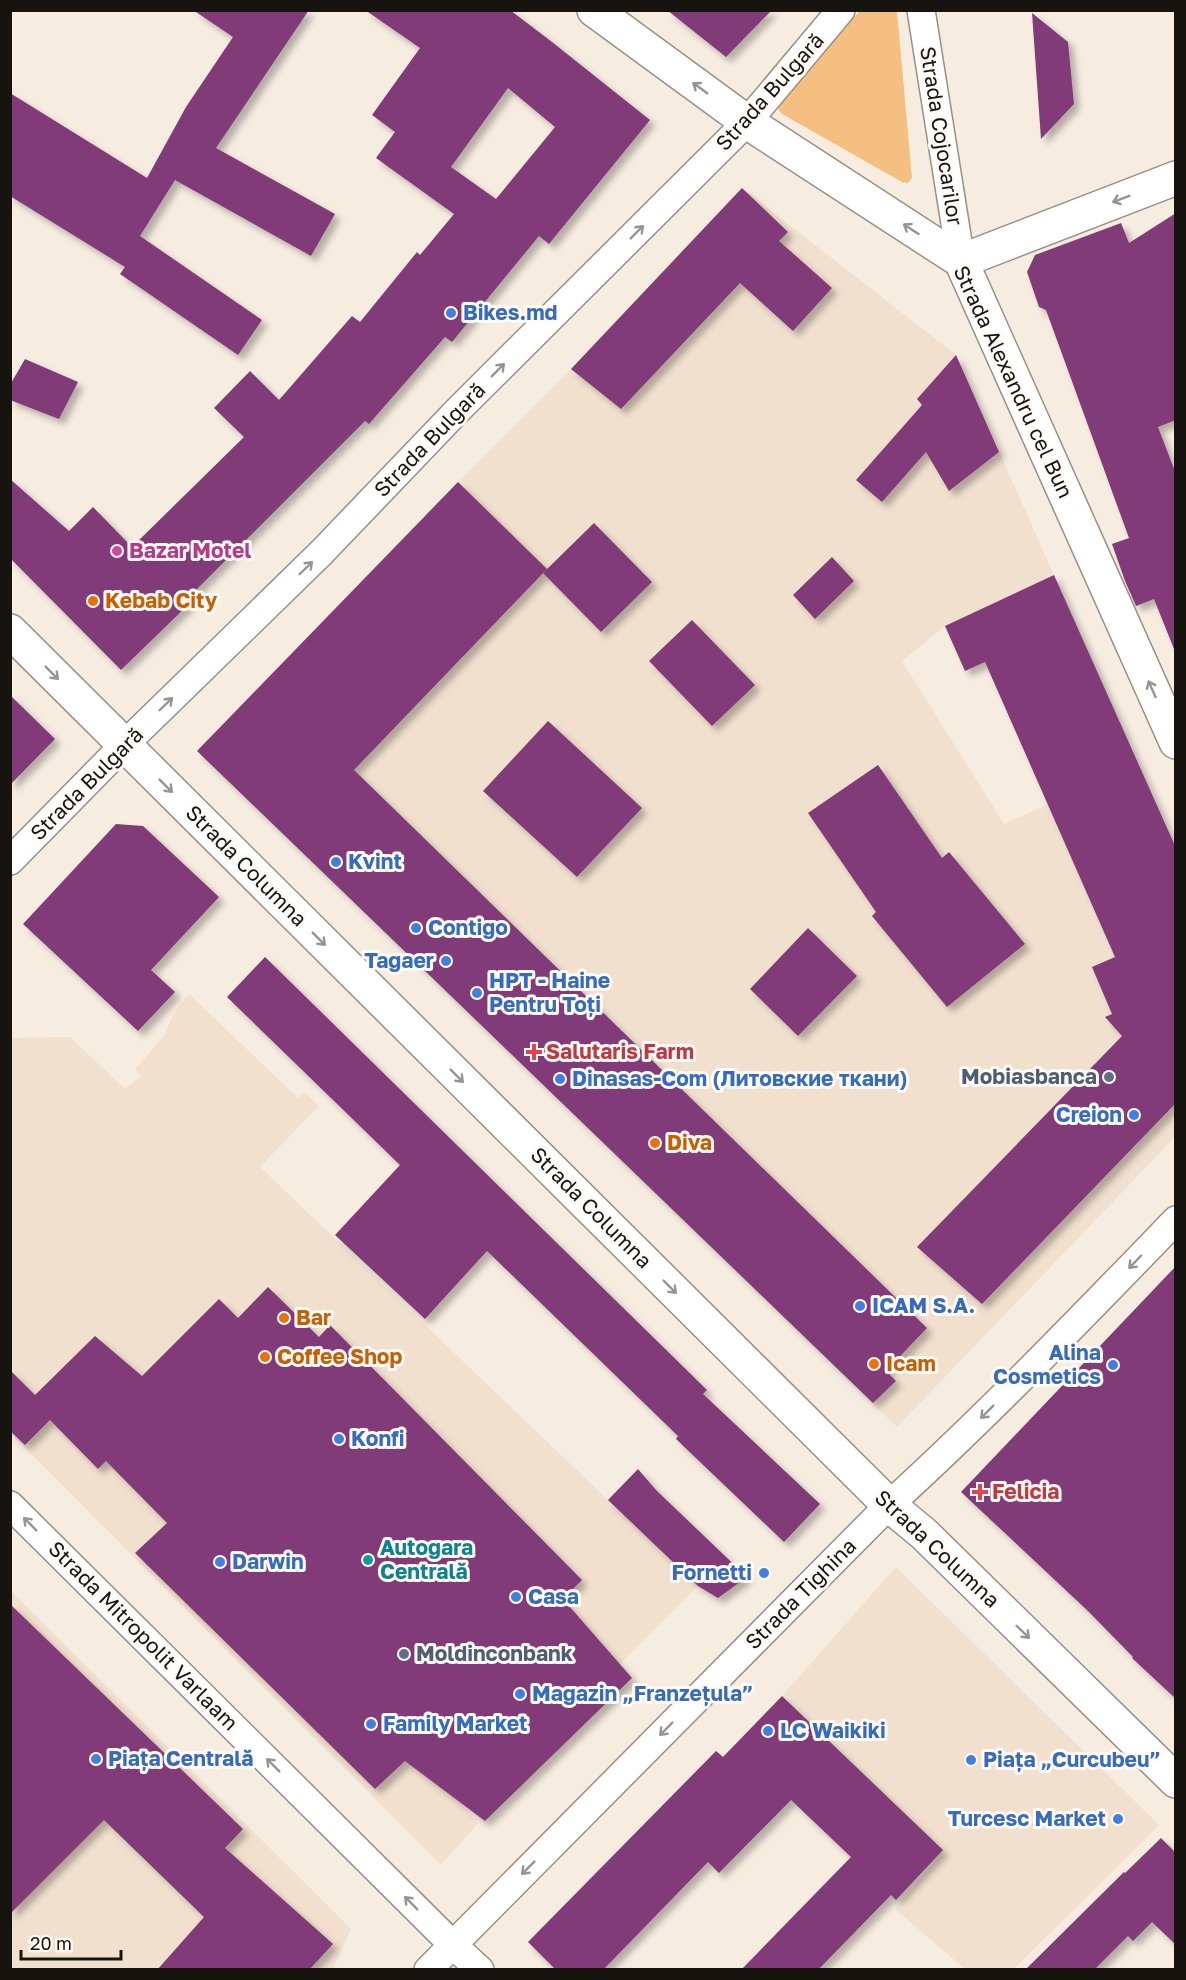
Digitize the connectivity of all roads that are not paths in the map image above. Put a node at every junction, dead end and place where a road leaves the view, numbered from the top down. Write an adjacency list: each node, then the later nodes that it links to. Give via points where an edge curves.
1 (594, 10): 4 (main road, Strada Alexandru cel Bun, one-way to 1)
2 (841, 10): 4 (street, Strada Bulgară)
3 (921, 10): 6 (street, Strada Cojocarilor)
4 (747, 122): 6 (main road, Strada Alexandru cel Bun, one-way to 4); 9 (street, Strada Bulgară, one-way to 4, via 322,552 457,411)
5 (1176, 178): 6 (main road, one-way to 6)
6 (961, 261): 8 (main road, Strada Alexandru cel Bun, one-way to 6)
7 (10, 631): 9 (main road, Strada Columna, one-way to 9)
8 (1176, 742)
9 (124, 745): 10 (street, Strada Bulgară); 13 (main road, Strada Columna, one-way to 13)
10 (10, 861)
11 (1176, 1220): 13 (street, Strada Tighina, one-way to 13, via 942,1457)
12 (10, 1505): 15 (street, Strada Mitropolit Varlaam, one-way to 12)
13 (889, 1505): 14 (main road, Strada Columna, one-way to 14, via 924,1534); 15 (street, Strada Tighina, one-way to 15)
14 (1176, 1781)
15 (452, 1944): 16 (street, Strada Tighina); 17 (street, Strada Mitropolit Varlaam)
16 (428, 1970)
17 (480, 1970)

